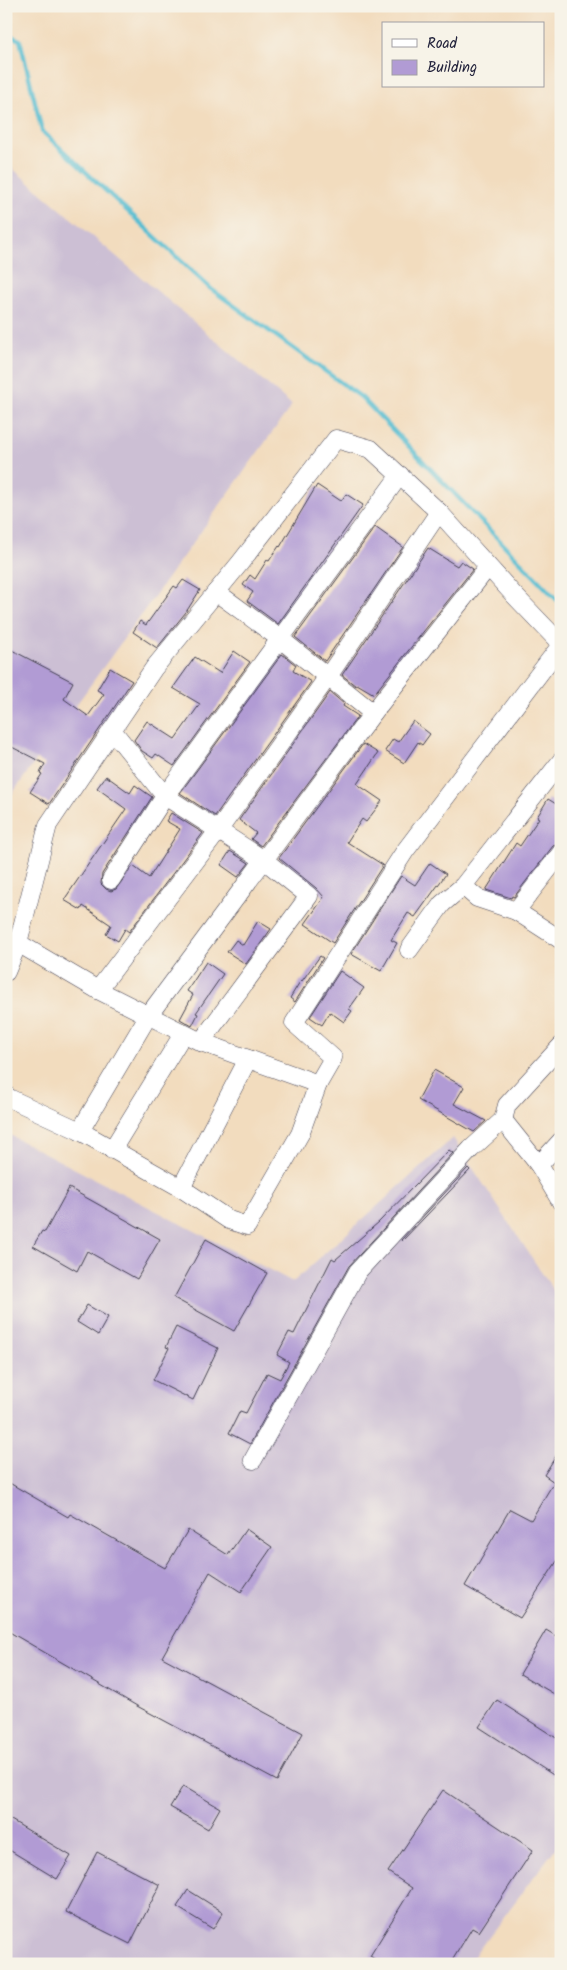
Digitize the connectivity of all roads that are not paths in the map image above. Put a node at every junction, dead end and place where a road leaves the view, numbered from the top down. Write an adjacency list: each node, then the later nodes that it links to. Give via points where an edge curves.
1 (400, 475): 2 (street); 4 (street, via 371,448 336,439); 5 (street)
2 (439, 512): 3 (street); 7 (street)
3 (488, 567): 6 (street); 8 (street)
4 (216, 592): 5 (street); 9 (street, via 154,668)
5 (279, 638): 7 (street); 11 (street)
6 (561, 645): 28 (street, via 405,851 294,1023 333,1058)
7 (327, 678): 8 (street); 12 (street)
8 (374, 713): 14 (street)
9 (112, 730): 11 (street); 19 (street, via 48,825)
10 (561, 761): 16 (street)
11 (165, 796): 12 (street); 15 (street)
12 (218, 831): 14 (street); 22 (street)
13 (561, 853): 17 (street)
14 (264, 860): 23 (street); 25 (street, via 309,896)
15 (111, 880)
16 (463, 886): 17 (street, via 477,898); 20 (street, via 442,904)
17 (516, 912): 18 (street)
18 (561, 940)
19 (18, 943): 21 (street); 22 (street)
20 (409, 950)
21 (6, 972)
22 (98, 990): 23 (street)
23 (148, 1016): 24 (street); 31 (street)
24 (183, 1034): 25 (street); 33 (street)
25 (201, 1042): 27 (street)
26 (561, 1046): 30 (street, via 507,1105)
27 (248, 1059): 28 (street); 35 (street)
28 (318, 1084): 35 (street, via 300,1134 247,1226 229,1220)
29 (6, 1095): 31 (street)
30 (503, 1120): 34 (street); 37 (street, via 471,1149 358,1271)
31 (80, 1131): 33 (street)
32 (561, 1141): 34 (street)
33 (112, 1150): 35 (street)
34 (539, 1165): 36 (street)
35 (181, 1188)
36 (561, 1202)
37 (253, 1460)

